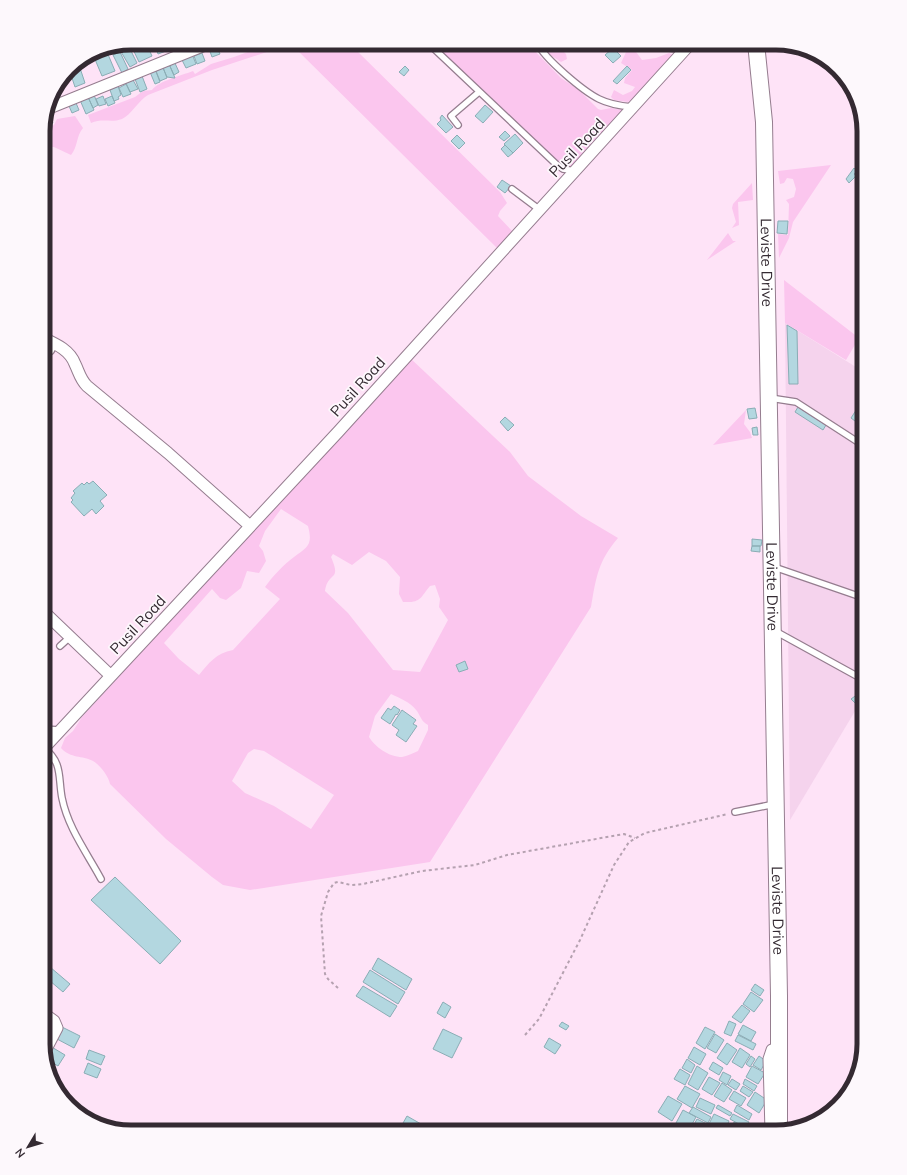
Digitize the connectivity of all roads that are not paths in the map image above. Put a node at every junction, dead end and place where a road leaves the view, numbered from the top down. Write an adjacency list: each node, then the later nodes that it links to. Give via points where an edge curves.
1 (193, 50): 7 (street)
2 (435, 50): 6 (lane)
3 (542, 50): 8 (lane, via 548,58 592,94 610,103)
4 (685, 50): 8 (street, Pusil Road)
5 (757, 50): 16 (main road, Leviste Drive, via 764,122)
6 (479, 92): 9 (lane, via 451,116); 10 (lane, via 559,166)
7 (54, 106)
8 (634, 108): 10 (street, Pusil Road)
9 (458, 126)
10 (576, 172): 12 (street, Pusil Road)
11 (512, 189): 12 (lane)
12 (540, 210): 18 (street, Pusil Road)
13 (50, 342): 14 (street)
14 (55, 344): 15 (lane); 18 (street, via 72,358 87,386)
15 (50, 352)
16 (769, 398): 17 (lane, via 796,402); 19 (main road, Leviste Drive)
17 (857, 441)
18 (250, 526): 25 (street, Pusil Road)
19 (772, 566): 20 (lane); 22 (main road, Leviste Drive)
20 (857, 596)
21 (50, 616): 23 (street, via 60,622)
22 (773, 630): 26 (lane); 31 (main road, Leviste Drive)
23 (70, 637): 24 (lane); 25 (street)
24 (60, 646)
25 (111, 676): 28 (street, Pusil Road)
26 (857, 676)
27 (50, 729): 28 (lane)
28 (62, 730): 29 (street, Pusil Road)
29 (50, 742)
30 (50, 752): 33 (lane, via 59,768 62,798 75,834)
31 (775, 804): 32 (lane); 36 (main road, Leviste Drive)
32 (735, 812)
33 (101, 879)
34 (50, 1018): 35 (street, via 57,1028)
35 (50, 1041)
36 (779, 1049): 37 (street, via 772,1050 769,1060); 38 (main road, Leviste Drive)
37 (770, 1125)
38 (779, 1125)

